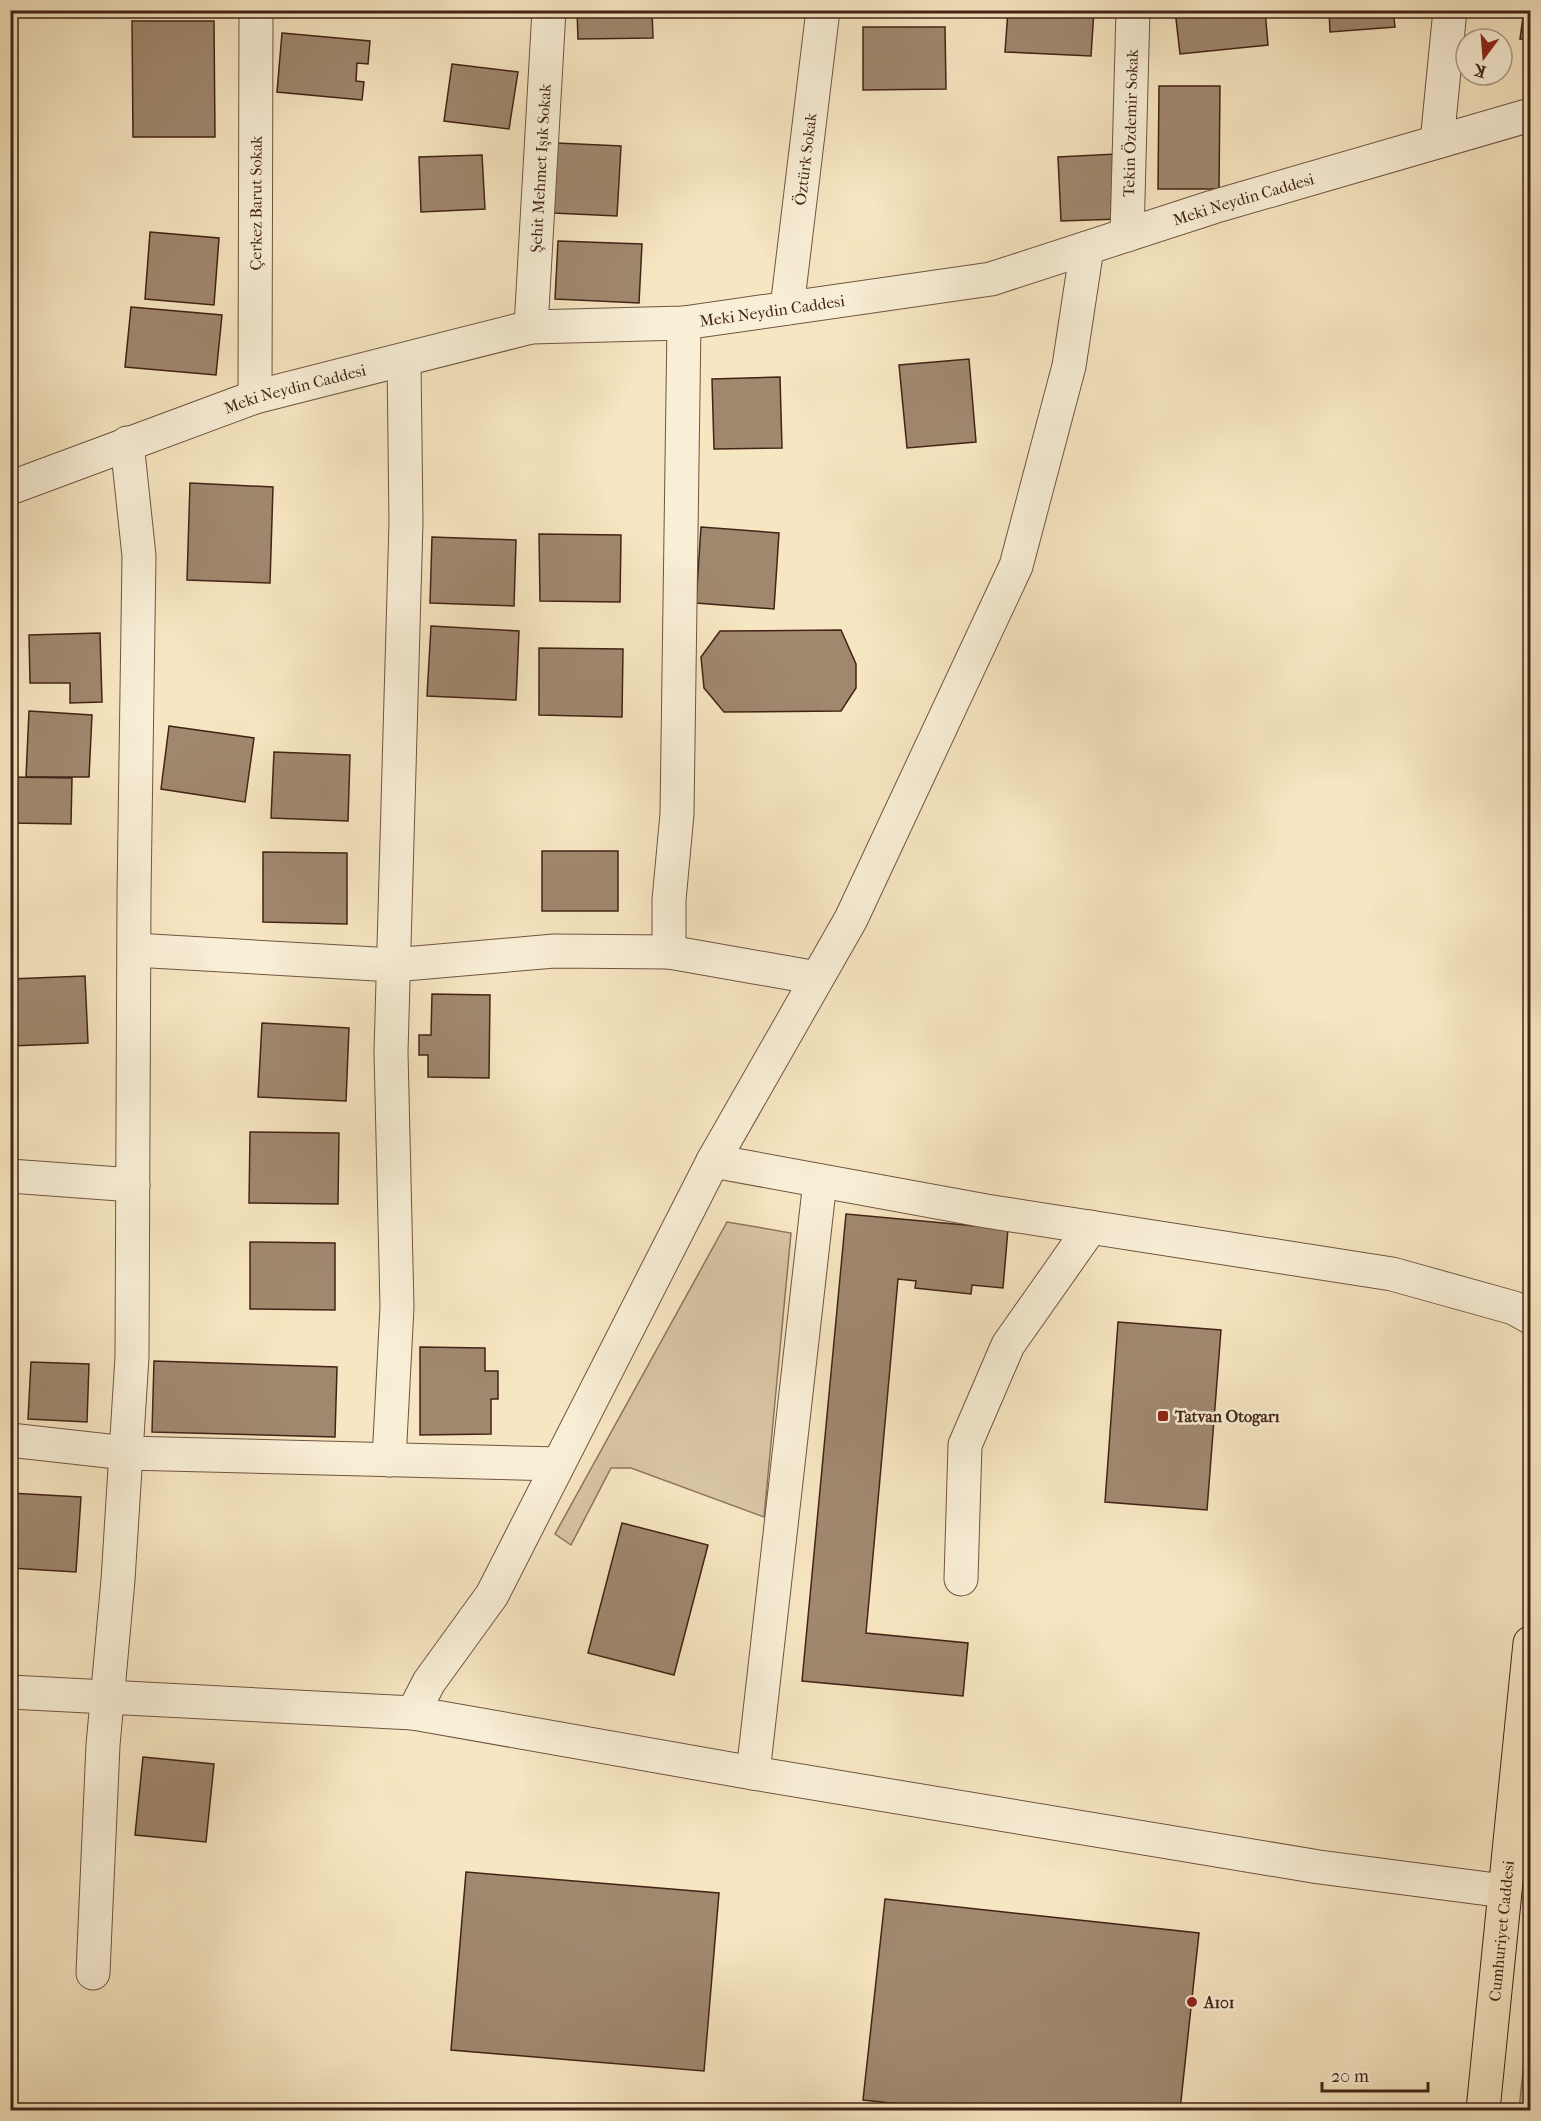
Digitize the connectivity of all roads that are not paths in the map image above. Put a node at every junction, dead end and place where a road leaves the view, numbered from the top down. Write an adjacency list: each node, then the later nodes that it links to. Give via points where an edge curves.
1 (256, 10): 14 (street, Çerkez Barut Sokak)
2 (549, 10): 12 (street, Şehit Mehmet Işık Sokak)
3 (823, 10): 10 (street, Öztürk Sokak)
4 (1133, 10): 8 (street, Tekin Özdemir Sokak)
5 (1450, 10): 7 (street)
6 (1530, 115): 7 (street, Meki Neydin Caddesi)
7 (1437, 142): 8 (street, Meki Neydin Caddesi)
8 (1127, 235): 9 (street, Meki Neydin Caddesi)
9 (1087, 248): 10 (street, Meki Neydin Caddesi, via 991,279); 20 (street, via 1069,366 1016,566 851,919)
10 (787, 308): 11 (street, Meki Neydin Caddesi)
11 (684, 323): 12 (street, Meki Neydin Caddesi); 18 (street, via 677,814 669,900)
12 (531, 327): 13 (street, Meki Neydin Caddesi)
13 (404, 360): 14 (street, Meki Neydin Caddesi); 19 (street, via 406,522)
14 (255, 398): 15 (street, Meki Neydin Caddesi)
15 (127, 443): 16 (street, Meki Neydin Caddesi); 17 (street, via 138,556)
16 (10, 488)
17 (134, 950): 19 (street); 24 (street)
18 (669, 952): 19 (street, via 554,951); 20 (street)
19 (393, 965): 29 (street, via 391,1052 397,1307)
20 (817, 978): 21 (street)
21 (713, 1161): 23 (street); 30 (street)
22 (10, 1176): 24 (street)
23 (820, 1181): 25 (street); 36 (street)
24 (133, 1185): 28 (street, via 132,1357)
25 (1091, 1227): 26 (street, via 1392,1274 1514,1308); 31 (street, via 1008,1345 965,1445)
26 (1530, 1317)
27 (10, 1440): 28 (street)
28 (126, 1453): 29 (street); 34 (street)
29 (389, 1460): 30 (street)
30 (558, 1464): 35 (street, via 492,1595 429,1682)
31 (961, 1579)
32 (1530, 1643): 37 (highway, Cumhuriyet Caddesi)
33 (10, 1692): 34 (street)
34 (108, 1697): 35 (street); 38 (street)
35 (413, 1713): 36 (street)
36 (753, 1773): 37 (street, via 1319,1867)
37 (1504, 1891): 39 (highway, Cumhuriyet Caddesi)
38 (93, 1974)
39 (1483, 2110)

